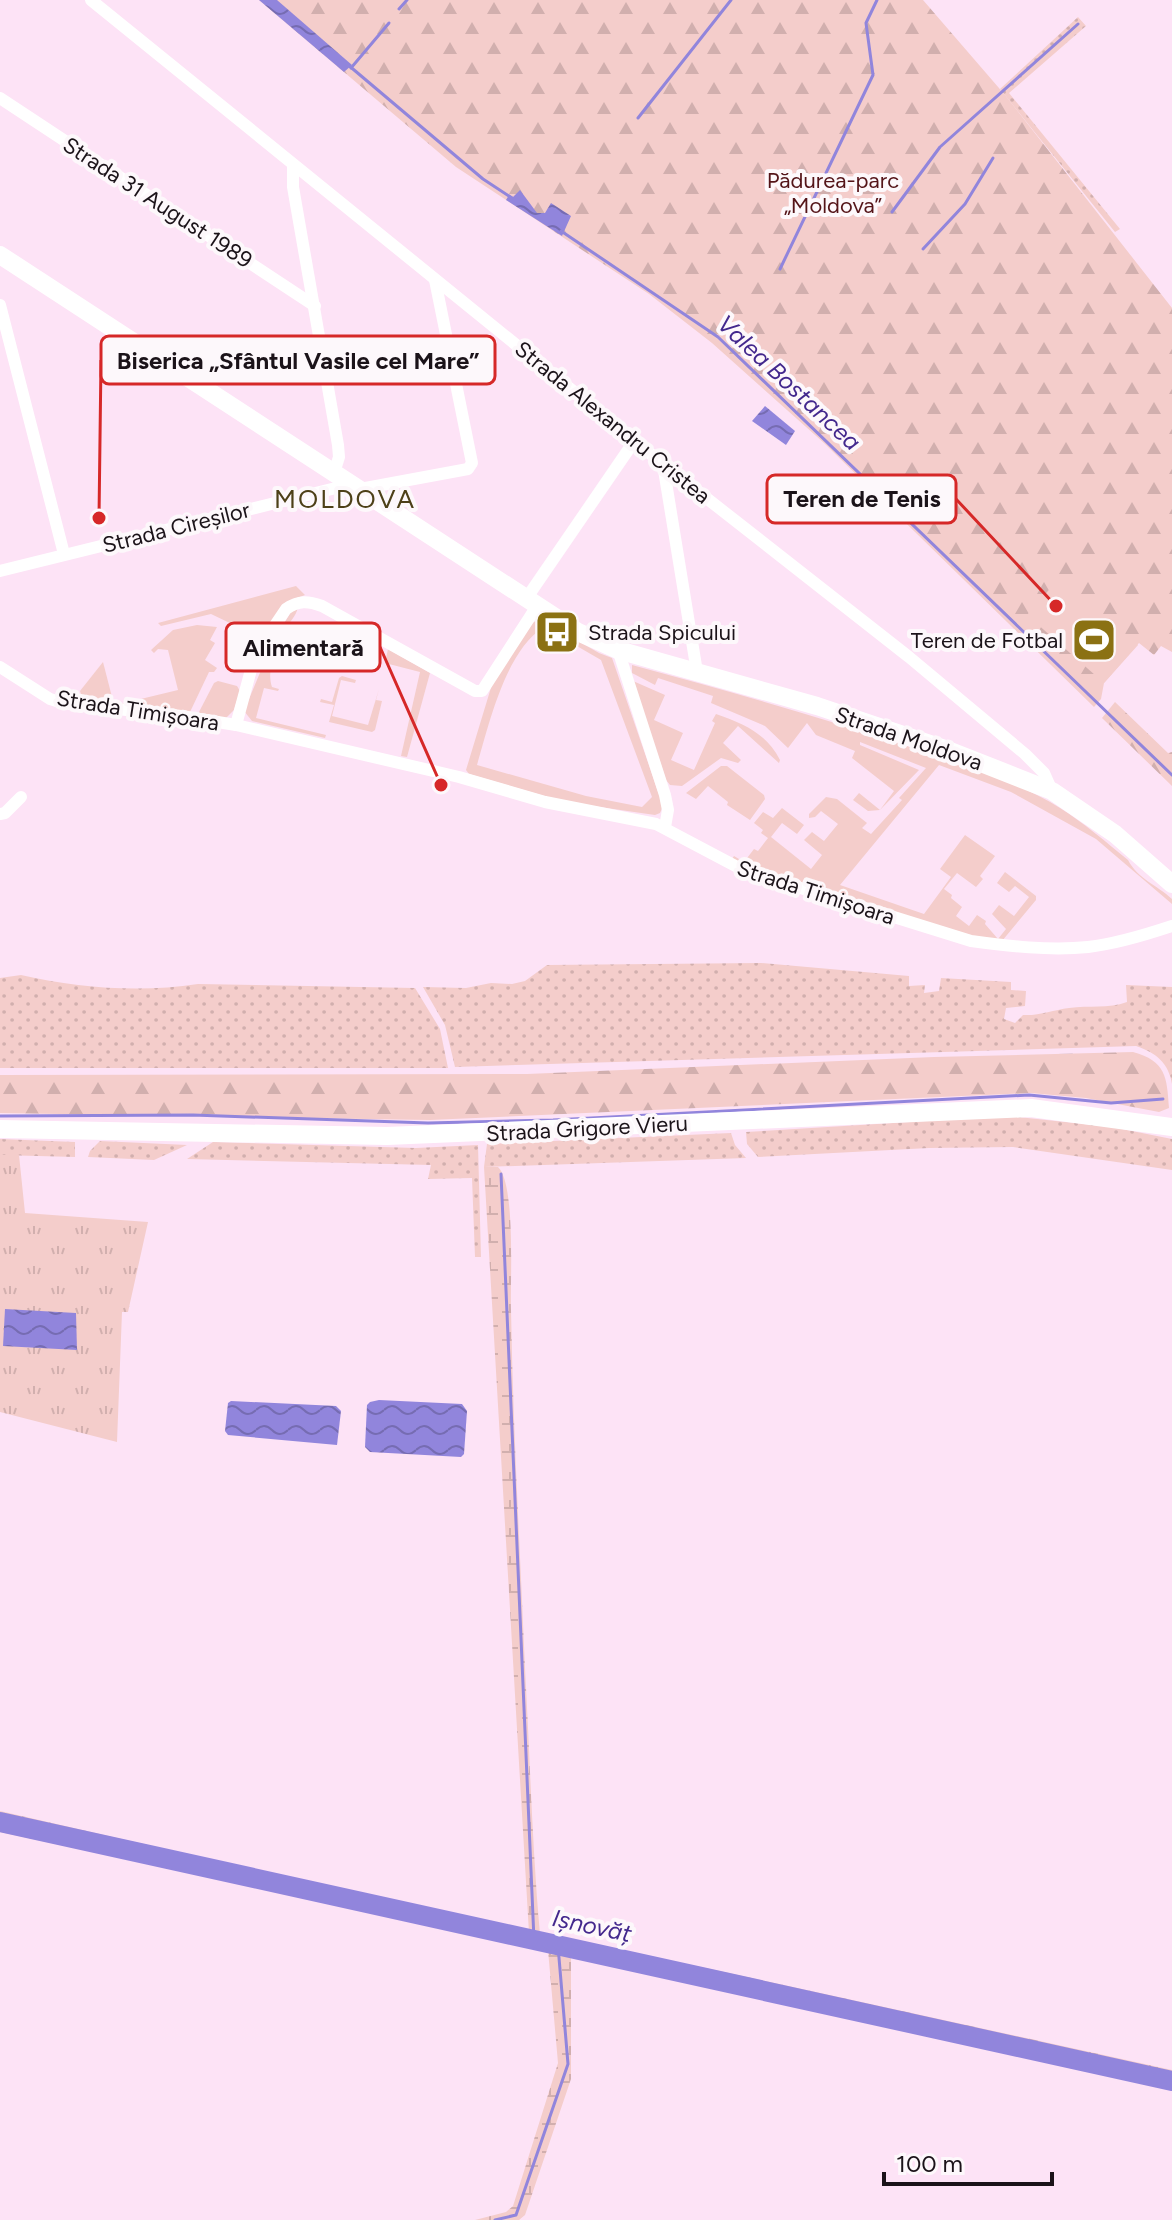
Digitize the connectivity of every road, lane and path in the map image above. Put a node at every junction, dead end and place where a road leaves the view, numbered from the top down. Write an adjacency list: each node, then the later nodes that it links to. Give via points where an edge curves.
1 (91, 0): 3 (street, Strada Alexandru Cristea)
2 (0, 98): 7 (street, Strada 31 August 1989)
3 (293, 165): 5 (street, Strada Alexandru Cristea); 7 (street)
4 (0, 255): 10 (street, Strada Moldova)
5 (435, 280): 8 (street, Strada Alexandru Cristea); 11 (street, Strada Cireșilor, via 472,463 468,469)
6 (0, 305): 12 (street)
7 (315, 306): 10 (street, via 338,445)
8 (635, 440): 9 (street, Strada Alexandru Cristea); 14 (street)
9 (663, 464): 17 (street); 19 (street, Strada Alexandru Cristea, via 1025,754 1044,773)
10 (334, 473): 11 (street, Strada Moldova)
11 (356, 487): 12 (street, Strada Cireșilor); 14 (street, Strada Moldova)
12 (64, 554): 13 (street, Strada Cireșilor)
13 (0, 571)
14 (532, 602): 15 (street, Strada Moldova); 18 (street, Strada Timișoara, via 482,691 475,691 322,606 300,601 286,609 255,655)
15 (618, 650): 17 (street, Strada Moldova); 22 (street, via 665,795)
16 (0, 667): 18 (street, Strada Timișoara, via 63,703)
17 (697, 672): 19 (street, Strada Moldova, via 861,720)
18 (236, 725): 22 (street, Strada Timișoara)
19 (1052, 791): 23 (street, Strada Moldova, via 1115,834)
20 (21, 797): 21 (street)
21 (0, 814)
22 (665, 827): 24 (street, Strada Timișoara, via 743,870 971,941 1085,947)
23 (1172, 884)
24 (1172, 926)
25 (1172, 1127): 26 (street, Strada Grigore Vieru, via 1031,1108 387,1136)
26 (0, 1129)

